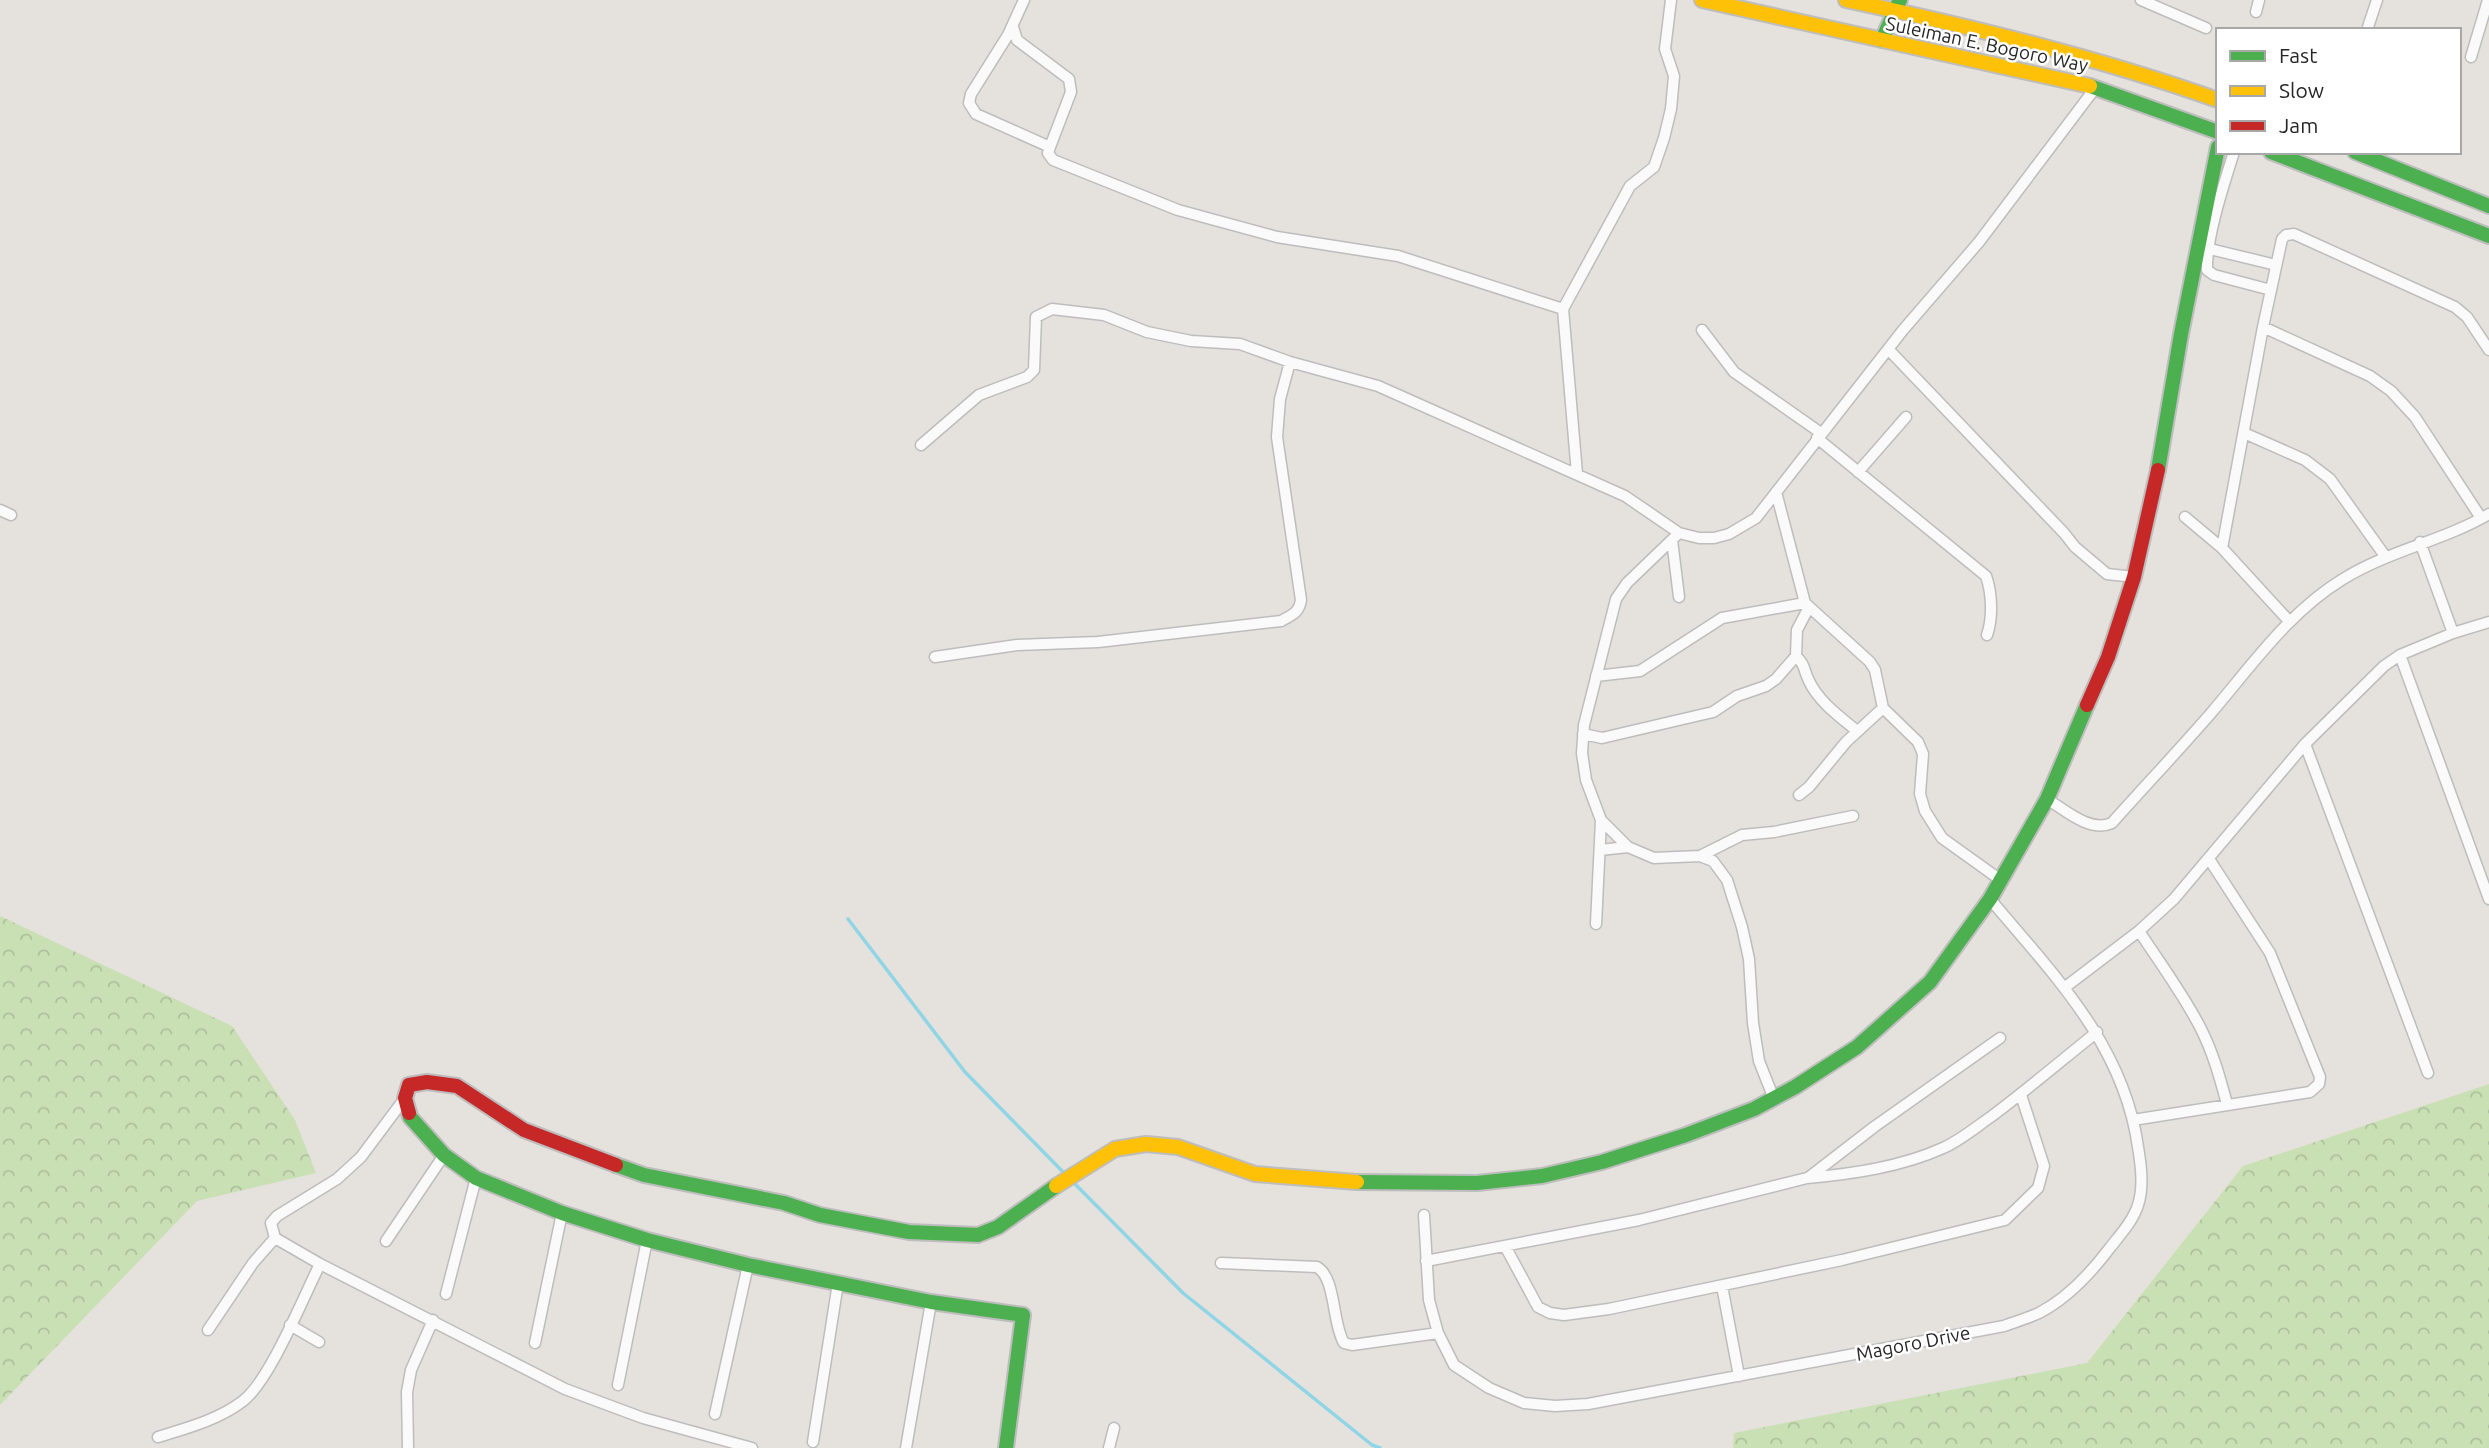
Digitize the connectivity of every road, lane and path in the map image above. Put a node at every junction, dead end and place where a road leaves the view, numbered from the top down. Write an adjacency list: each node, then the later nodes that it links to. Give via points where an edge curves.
1 (1024, 0): 11 (street)
2 (1671, 0): 31 (street, via 1665,48 1674,76 1661,148 1654,167 1630,186)
3 (1702, 0): 15 (street, Suleiman E. Bogoro Way)
4 (1846, 0): 9 (street, Suleiman E. Bogoro Way)
5 (2141, 0): 12 (street)
6 (2259, 0): 10 (street)
7 (2377, 0): 13 (street)
8 (2488, 0): 17 (street)
9 (1898, 5): 15 (street); 19 (street, Suleiman E. Bogoro Way, via 2113,65)
10 (2256, 12)
11 (1013, 27): 14 (street); 16 (street)
12 (2206, 28)
13 (2368, 28)
14 (1017, 40): 16 (street); 21 (street, via 1071,84 1072,92)
15 (1882, 40): 18 (street, Suleiman E. Bogoro Way)
16 (1004, 41): 21 (street, via 969,103 976,114)
17 (2470, 57)
18 (2096, 87): 20 (street, Suleiman E. Bogoro Way); 34 (street, via 1979,242)
19 (2216, 99)
20 (2216, 131)
21 (1049, 147): 31 (street, via 1053,160 1178,210 1277,237 1398,256)
22 (2217, 154): 52 (street, via 2164,442)
23 (2234, 154): 28 (street)
24 (2277, 154): 27 (street)
25 (2360, 154): 26 (street)
26 (2489, 206)
27 (2489, 236)
28 (2210, 249): 29 (street); 30 (street, via 2207,270 2214,275)
29 (2276, 265): 30 (street); 35 (street, via 2282,239 2294,234 2455,307)
30 (2271, 290): 32 (street)
31 (1563, 309): 42 (street)
32 (2263, 327): 38 (street); 46 (street, via 2370,376 2391,391 2415,417)
33 (1702, 330): 39 (street, via 1734,372)
34 (1888, 349): 39 (street); 52 (street, via 2075,547 2107,574)
35 (2489, 350)
36 (1290, 362): 40 (street, via 1240,344 1191,341 1147,332 1104,315 1052,309 1036,317 1034,370 979,395); 42 (street, via 1378,386); 61 (street, via 1280,399 1277,437 1301,600 1294,614 1281,621)
37 (1906, 417): 41 (street)
38 (2244, 433): 50 (street); 51 (street, via 2305,460 2330,479)
39 (1819, 435): 41 (street); 43 (street)
40 (921, 445)
41 (1858, 472): 58 (street, via 1986,576 1990,595)
42 (1577, 474): 48 (street, via 1633,500)
43 (1776, 492): 48 (street, via 1756,518 1729,534); 54 (street)
44 (0, 510): 45 (street)
45 (11, 515)
46 (2485, 516): 49 (street)
47 (2185, 517): 50 (street)
48 (1676, 537): 53 (street); 62 (street, via 1621,590)
49 (2420, 542): 51 (street); 57 (street)
50 (2222, 548): 55 (street)
51 (2385, 556): 55 (street, via 2335,584)
52 (2134, 577): 68 (street, via 2108,657)
53 (1679, 597)
54 (1807, 605): 60 (street, via 1797,630); 62 (street, via 1722,618 1640,671); 63 (street, via 1870,663)
55 (2289, 621): 68 (street, via 2112,823 2091,825)
56 (2489, 622): 57 (street)
57 (2453, 633): 59 (street)
58 (1987, 635)
59 (2400, 655): 66 (street); 77 (street)
60 (1796, 656): 64 (street, via 1820,697); 65 (street, via 1771,684 1737,696 1713,712 1602,737)
61 (935, 657)
62 (1597, 676): 65 (street)
63 (1883, 708): 64 (street); 75 (street, via 1918,742 1923,754 1920,794 1942,838)
64 (1857, 731): 67 (street)
65 (1583, 734): 70 (street, via 1586,780)
66 (2305, 744): 74 (street); 83 (street)
67 (1799, 795)
68 (2047, 799): 75 (street)
69 (1853, 816): 73 (street, via 1742,835)
70 (1601, 820): 71 (street); 72 (street)
71 (1628, 847): 72 (street); 73 (street, via 1654,859)
72 (1600, 850): 78 (street)
73 (1700, 856): 86 (street, via 1713,861 1727,880 1742,927 1759,1061)
74 (2209, 859): 79 (street); 87 (street, via 2270,953 2320,1077 2310,1092)
75 (2002, 881): 76 (street)
76 (1990, 899): 80 (street, Magoro Drive); 86 (street, via 1930,982 1857,1047)
77 (2489, 899)
78 (1596, 924)
79 (2139, 931): 80 (street); 87 (street, via 2202,1030)
80 (2064, 988): 81 (street, Magoro Drive)
81 (2097, 1032): 84 (street); 88 (street, Magoro Drive)
82 (2000, 1038): 91 (street)
83 (2428, 1073)
84 (2021, 1095): 91 (street, via 1961,1138 1927,1154); 103 (street, via 2044,1166 2038,1188 2005,1220)
85 (405, 1098): 86 (street, via 409,1086 427,1082 457,1086 524,1130 644,1175 909,1232 978,1235 998,1227 1115,1149 1146,1144 1178,1147 1255,1174 1336,1182 1477,1183 1614,1158); 89 (street, via 410,1117); 94 (street, via 337,1179 277,1216 271,1223)
86 (1774, 1099)
87 (2227, 1104): 88 (street)
88 (2133, 1120): 112 (street, Magoro Drive, via 2140,1163 2139,1203 2134,1216 2088,1278 2039,1313 2004,1326)
89 (444, 1155): 90 (street); 96 (street)
90 (476, 1178): 92 (street); 104 (street)
91 (1807, 1178): 97 (street, via 1639,1220)
92 (562, 1213): 95 (street); 111 (street)
93 (1424, 1215): 98 (street, Magoro Drive)
94 (275, 1238): 100 (street); 108 (street)
95 (647, 1240): 101 (street); 113 (street)
96 (386, 1241)
97 (1505, 1246): 98 (street); 103 (street, via 1538,1307 1550,1313 1609,1309)
98 (1426, 1261): 109 (street, Magoro Drive)
99 (1220, 1263): 109 (street, via 1324,1271 1344,1343)
100 (320, 1264): 106 (street); 107 (street)
101 (748, 1265): 102 (street); 114 (street)
102 (838, 1283): 105 (street); 118 (street)
103 (1722, 1286): 112 (street)
104 (446, 1294)
105 (931, 1302): 122 (street); 123 (street, via 1023,1315)
106 (433, 1320): 116 (street, via 565,1389 643,1418); 119 (street, via 411,1370)
107 (290, 1325): 110 (street); 117 (street, via 271,1363 243,1401 207,1422)
108 (208, 1330)
109 (1438, 1333): 112 (street, Magoro Drive, via 1454,1366 1524,1403 1588,1404)
110 (319, 1342)
111 (535, 1343)
112 (1739, 1376)
113 (618, 1385)
114 (715, 1414)
115 (1114, 1428): 124 (street)
116 (710, 1436): 120 (street); 121 (street)
117 (158, 1437)
118 (813, 1442)
119 (408, 1448)
120 (710, 1448)
121 (752, 1448)
122 (906, 1448)
123 (1006, 1448)
124 (1109, 1448)

